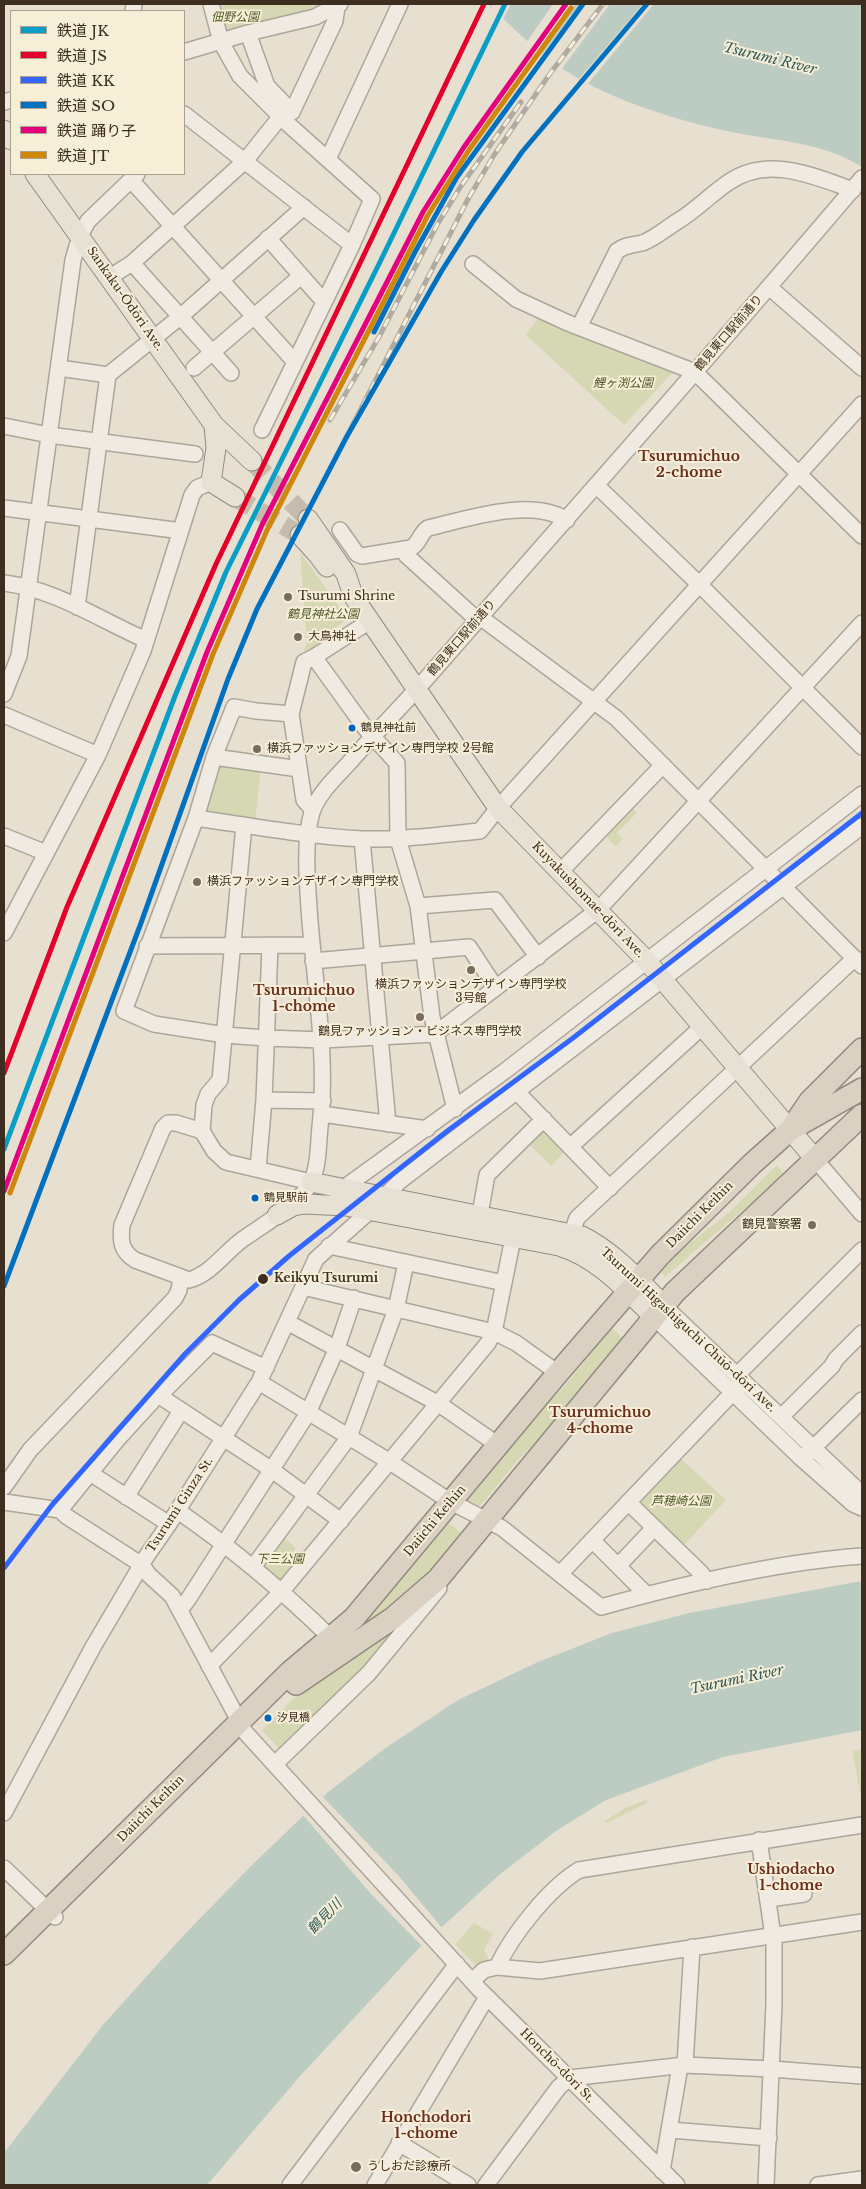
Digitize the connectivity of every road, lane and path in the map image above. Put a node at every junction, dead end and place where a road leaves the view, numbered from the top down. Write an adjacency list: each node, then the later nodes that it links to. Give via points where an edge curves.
1 (211, 4): 5 (street)
2 (400, 4): 9 (street)
3 (338, 5): 4 (street, via 315,17); 4 (street, via 336,21 292,112 267,86)
4 (248, 33): 5 (street)
5 (221, 42): 6 (street); 7 (street, via 240,76)
6 (185, 52)
7 (281, 116): 9 (street); 10 (street)
8 (186, 119): 10 (street)
9 (328, 159): 18 (street, via 372,198)
10 (245, 162): 14 (street); 15 (street)
11 (36, 175): 16 (main road, Sankaku-Ōdōri Ave.)
12 (134, 177): 15 (street); 16 (street, via 88,221)
13 (858, 184): 24 (street, 鶴見東口駅前通り); 28 (street, via 767,168 730,181 678,222 645,241 628,244 616,251)
14 (304, 207): 17 (street); 18 (street)
15 (173, 226): 19 (street); 23 (street)
16 (80, 236): 22 (main road, Sankaku-Ōdōri Ave.); 32 (street, via 73,260)
17 (268, 238): 21 (street); 23 (street)
18 (352, 245): 25 (street)
19 (132, 263): 22 (street); 26 (street)
20 (472, 264): 28 (street, via 516,298)
21 (301, 276): 25 (street); 27 (street)
22 (110, 278): 29 (main road, Sankaku-Ōdōri Ave.)
23 (220, 279): 26 (street); 27 (street)
24 (769, 287): 34 (street); 35 (street, 鶴見東口駅前通り)
25 (325, 299): 31 (street)
26 (180, 316): 29 (street); 30 (street)
27 (254, 316): 30 (street); 31 (street)
28 (579, 327): 35 (street)
29 (152, 338): 37 (street); 39 (main road, Sankaku-Ōdōri Ave.)
30 (212, 353): 33 (street); 36 (street)
31 (295, 362): 41 (street)
32 (59, 368): 37 (street); 42 (street)
33 (194, 368)
34 (862, 368)
35 (695, 372): 46 (street); 48 (street, 鶴見東口駅前通り)
36 (231, 373)
37 (108, 374): 43 (street)
38 (862, 404): 46 (street)
39 (214, 425): 45 (main road); 47 (main road, via 216,448)
40 (4, 426): 42 (street)
41 (262, 430)
42 (49, 435): 43 (street); 51 (street)
43 (99, 443): 44 (street); 52 (street)
44 (195, 454)
45 (252, 461)
46 (799, 475): 57 (street); 60 (street)
47 (211, 482): 49 (main road); 66 (street, via 197,488 192,495)
48 (597, 486): 53 (street, 鶴見東口駅前通り); 60 (street)
49 (236, 497)
50 (4, 508): 51 (street)
51 (39, 512): 52 (street); 61 (street)
52 (89, 519): 55 (street); 62 (street)
53 (567, 520): 58 (street, via 552,512 532,509 473,518 428,528 414,546); 63 (street, 鶴見東口駅前通り)
54 (304, 527): 64 (main road, Kuyakushomae-dōri Ave., via 346,574 353,595)
55 (174, 530)
56 (340, 530): 58 (street, via 359,556)
57 (862, 536)
58 (405, 549): 63 (street, via 406,555 466,610)
59 (4, 584): 61 (street)
60 (700, 585): 68 (street); 71 (street)
61 (29, 587): 62 (street); 70 (street, via 19,656)
62 (77, 607): 66 (street)
63 (480, 617): 69 (street, 鶴見東口駅前通り); 71 (street)
64 (370, 621): 67 (street); 69 (main road, Kuyakushomae-dōri Ave.)
65 (862, 623): 68 (street)
66 (146, 640): 76 (street)
67 (314, 657): 72 (street, via 304,662); 74 (street)
68 (803, 687): 75 (street); 81 (street)
69 (417, 689): 74 (street, 鶴見東口駅前通り); 82 (main road, Kuyakushomae-dōri Ave.)
70 (4, 694)
71 (594, 703): 78 (street, via 616,718); 82 (street)
72 (291, 714): 77 (street, via 234,707); 79 (street)
73 (4, 715): 76 (street)
74 (372, 737): 83 (street, 鶴見東口駅前通り, via 330,783); 90 (street, via 397,763)
75 (862, 747)
76 (98, 755): 91 (street)
77 (214, 757): 79 (street); 84 (street)
78 (663, 765): 81 (street); 93 (street)
79 (299, 769): 83 (street, via 304,800)
80 (862, 794): 92 (street)
81 (700, 801): 92 (street); 97 (street)
82 (498, 808): 90 (street, via 480,832); 93 (main road, Kuyakushomae-dōri Ave.)
83 (312, 810): 87 (street, 鶴見東口駅前通り)
84 (196, 818): 85 (street); 101 (street)
85 (244, 825): 87 (street); 99 (street)
86 (862, 826): 94 (street, Tsurumi Ginza St.)
87 (308, 835): 89 (street); 100 (street, 鶴見東口駅前通り)
88 (4, 836): 91 (street)
89 (362, 838): 90 (street); 104 (street)
90 (398, 839): 95 (street)
91 (46, 853): 96 (street)
92 (766, 868): 94 (street); 106 (street)
93 (560, 872): 97 (main road, Kuyakushomae-dōri Ave.)
94 (784, 886): 108 (street); 109 (street, Tsurumi Ginza St.)
95 (418, 906): 103 (street); 105 (street, via 495,900)
96 (10, 909): 98 (street)
97 (598, 910): 105 (street); 106 (main road, Kuyakushomae-dōri Ave.)
98 (4, 933)
99 (232, 945): 101 (street); 102 (street); 113 (street)
100 (312, 945): 102 (street); 107 (street, 鶴見東口駅前通り)
101 (147, 946): 113 (street, via 124,1011 154,1024)
102 (270, 946): 115 (street)
103 (425, 950): 104 (street); 110 (street, via 469,947); 112 (street)
104 (374, 956): 107 (street); 114 (street)
105 (538, 957): 110 (street)
106 (646, 960): 109 (main road, Kuyakushomae-dōri Ave.); 119 (street)
107 (313, 961): 116 (street, 鶴見東口駅前通り)
108 (859, 962): 118 (street)
109 (663, 979): 111 (main road, Kuyakushomae-dōri Ave.); 120 (street, Tsurumi Ginza St.)
110 (496, 988): 112 (street)
111 (703, 1026): 118 (main road, Kuyakushomae-dōri Ave.); 131 (street)
112 (435, 1034): 114 (street); 124 (street)
113 (224, 1035): 115 (street); 130 (street, via 220,1080 208,1094 204,1105)
114 (381, 1037): 116 (street); 127 (street)
115 (266, 1038): 116 (street); 122 (street)
116 (323, 1040): 123 (street, 鶴見東口駅前通り)
117 (862, 1048): 129 (highway, via 810,1101)
118 (738, 1068): 129 (main road, Kuyakushomae-dōri Ave.); 136 (street)
119 (505, 1071): 120 (street); 124 (street)
120 (517, 1089): 126 (street); 137 (street, Tsurumi Ginza St., via 400,1181)
121 (862, 1089): 129 (highway, Daiichi Keihin)
122 (264, 1100): 123 (street); 133 (street)
123 (322, 1107): 127 (street); 134 (street, 鶴見東口駅前通り, via 317,1159)
124 (455, 1109): 128 (street)
125 (862, 1115): 132 (highway, Daiichi Keihin)
126 (544, 1120): 131 (street); 140 (street, via 487,1175)
127 (388, 1124): 128 (street)
128 (427, 1129): 135 (street)
129 (790, 1130): 132 (main road, Kuyakushomae-dōri Ave.); 150 (highway, Daiichi Keihin, via 660,1255)
130 (202, 1131): 133 (street, via 214,1151 226,1162); 148 (street, via 176,1122 163,1128 120,1235 127,1255)
131 (571, 1146): 136 (street)
132 (815, 1159): 141 (street, Kuyakushomae-dōri Ave.); 154 (highway, Daiichi Keihin, via 730,1238)
133 (258, 1169): 134 (street)
134 (311, 1182): 135 (main road, Tsurumi Higashiguchi Chūō-dōri Ave.); 138 (main road, via 320,1194); 142 (street, via 300,1197)
135 (345, 1187): 137 (main road, Tsurumi Higashiguchi Chūō-dōri Ave.)
136 (610, 1188): 144 (street, via 577,1218)
137 (386, 1196): 139 (street, Tsurumi Ginza St.); 140 (main road, Tsurumi Higashiguchi Chūō-dōri Ave.)
138 (346, 1206): 139 (main road, Tsurumi Higashiguchi Chūō-dōri Ave.); 142 (main road, via 305,1204 293,1206)
139 (371, 1210): 143 (main road, Tsurumi Higashiguchi Chūō-dōri Ave.); 145 (street, Tsurumi Ginza St.)
140 (480, 1214): 143 (main road, Tsurumi Higashiguchi Chūō-dōri Ave.)
141 (862, 1214)
142 (277, 1215): 148 (street, via 242,1240 204,1274 189,1280)
143 (515, 1229): 144 (main road, Tsurumi Higashiguchi Chūō-dōri Ave.); 149 (street)
144 (569, 1240): 150 (main road, Tsurumi Higashiguchi Chūō-dōri Ave., via 584,1255)
145 (329, 1246): 147 (street); 151 (street, Tsurumi Ginza St., via 316,1258)
146 (862, 1250): 162 (street)
147 (406, 1263): 149 (street); 153 (street)
148 (181, 1278): 178 (street, via 175,1298 30,1450)
149 (504, 1283): 156 (street)
150 (634, 1286): 154 (main road, Tsurumi Higashiguchi Chūō-dōri Ave.); 160 (highway, Daiichi Keihin)
151 (303, 1287): 152 (street); 155 (street, Tsurumi Ginza St.)
152 (354, 1298): 153 (street); 158 (street)
153 (396, 1309): 156 (street); 159 (street)
154 (659, 1311): 162 (street, Tsurumi Higashiguchi Chūō-dōri Ave.); 163 (street, Tsurumi Higashiguchi Chūō-dōri Ave.); 189 (highway, Daiichi Keihin)
155 (287, 1322): 158 (street); 161 (street, Tsurumi Ginza St.)
156 (494, 1332): 160 (street, via 516,1343); 166 (street)
157 (862, 1332): 169 (street)
158 (337, 1348): 159 (street); 168 (street)
159 (374, 1369): 166 (street); 170 (street)
160 (558, 1373): 172 (highway, Daiichi Keihin)
161 (263, 1375): 164 (street, via 212,1344); 168 (street); 171 (street, Tsurumi Ginza St.)
162 (740, 1378): 163 (street); 169 (street, Tsurumi Higashiguchi Chūō-dōri Ave.)
163 (733, 1393): 174 (street, Tsurumi Higashiguchi Chūō-dōri Ave.); 183 (street)
164 (158, 1395): 167 (street); 177 (street)
165 (862, 1400): 173 (street)
166 (438, 1404): 172 (street); 175 (street)
167 (181, 1411): 171 (street); 180 (street)
168 (308, 1412): 170 (street); 176 (street)
169 (781, 1417): 173 (street, Tsurumi Higashiguchi Chūō-dōri Ave.)
170 (349, 1437): 175 (street); 179 (street)
171 (224, 1438): 176 (street); 186 (street, Tsurumi Ginza St.)
172 (498, 1445): 182 (highway, Daiichi Keihin)
173 (813, 1448): 174 (street); 184 (street, Tsurumi Higashiguchi Chūō-dōri Ave.)
174 (802, 1459): 184 (street, Tsurumi Higashiguchi Chūō-dōri Ave.)
175 (390, 1462): 182 (street); 187 (street)
176 (272, 1470): 179 (street); 192 (street)
177 (90, 1473): 180 (street); 185 (street)
178 (4, 1487)
179 (306, 1494): 187 (street); 196 (street)
180 (126, 1496): 188 (street)
181 (4, 1502): 185 (street)
182 (451, 1502): 189 (street); 202 (highway, Daiichi Keihin, via 354,1618)
183 (628, 1502): 190 (street); 191 (street)
184 (860, 1505)
185 (60, 1510): 194 (street, Honchō-dōri St.)
186 (178, 1511): 188 (street, Tsurumi Ginza St.); 192 (street)
187 (341, 1521): 199 (street)
188 (169, 1524): 194 (street, Tsurumi Ginza St.)
189 (481, 1528): 197 (street, via 502,1528); 204 (highway, Daiichi Keihin, via 438,1579 393,1618 308,1674); 205 (street, via 440,1586 369,1673)
190 (654, 1528): 195 (street); 198 (street)
191 (592, 1540): 195 (street); 197 (street)
192 (224, 1544): 196 (street); 201 (street)
193 (862, 1556): 198 (street, via 827,1558)
194 (142, 1564): 201 (street, Honchō-dōri St., via 172,1596); 206 (street, Tsurumi Ginza St., via 93,1647)
195 (618, 1566): 200 (street)
196 (253, 1567): 199 (street)
197 (560, 1574): 200 (street, via 600,1607)
198 (707, 1581): 200 (street)
199 (282, 1591): 202 (street); 203 (street)
200 (647, 1595)
201 (180, 1610): 203 (street, Honchō-dōri St.)
202 (331, 1638): 204 (highway, Daiichi Keihin, via 290,1672)
203 (209, 1666): 204 (street, Honchō-dōri St.)
204 (242, 1727): 205 (street, Honchō-dōri St.); 212 (highway, Daiichi Keihin)
205 (275, 1764): 217 (street, Honchō-dōri St.)
206 (4, 1813)
207 (862, 1825): 208 (street)
208 (759, 1840): 211 (street); 218 (street, via 579,1870 563,1880 515,1935)
209 (4, 1868): 212 (street)
210 (804, 1894): 211 (street)
211 (769, 1899): 214 (street)
212 (52, 1914): 216 (highway, Daiichi Keihin); 219 (highway, Daiichi Keihin)
213 (862, 1922): 214 (street)
214 (774, 1935): 215 (street); 223 (street)
215 (692, 1947): 218 (street, via 540,1971); 222 (street)
216 (4, 1954)
217 (457, 1964): 220 (street, Honchō-dōri St.); 231 (street)
218 (497, 1967): 220 (street, via 484,1970)
219 (4, 1969)
220 (472, 1981): 221 (street, Honchō-dōri St.)
221 (486, 1997): 225 (street, Honchō-dōri St.); 228 (street)
222 (683, 2066): 223 (street); 225 (street); 226 (street)
223 (772, 2069): 224 (street); 227 (street)
224 (862, 2076)
225 (570, 2078): 229 (street, Honchō-dōri St.); 234 (street, via 559,2087)
226 (670, 2130): 227 (street); 229 (street)
227 (770, 2138): 236 (street)
228 (399, 2144): 232 (street); 233 (street)
229 (662, 2176): 235 (street, Honchō-dōri St.)
230 (862, 2179): 237 (street)
231 (297, 2182)
232 (375, 2185)
233 (468, 2185)
234 (486, 2185)
235 (677, 2185)
236 (766, 2185)
237 (818, 2185)

